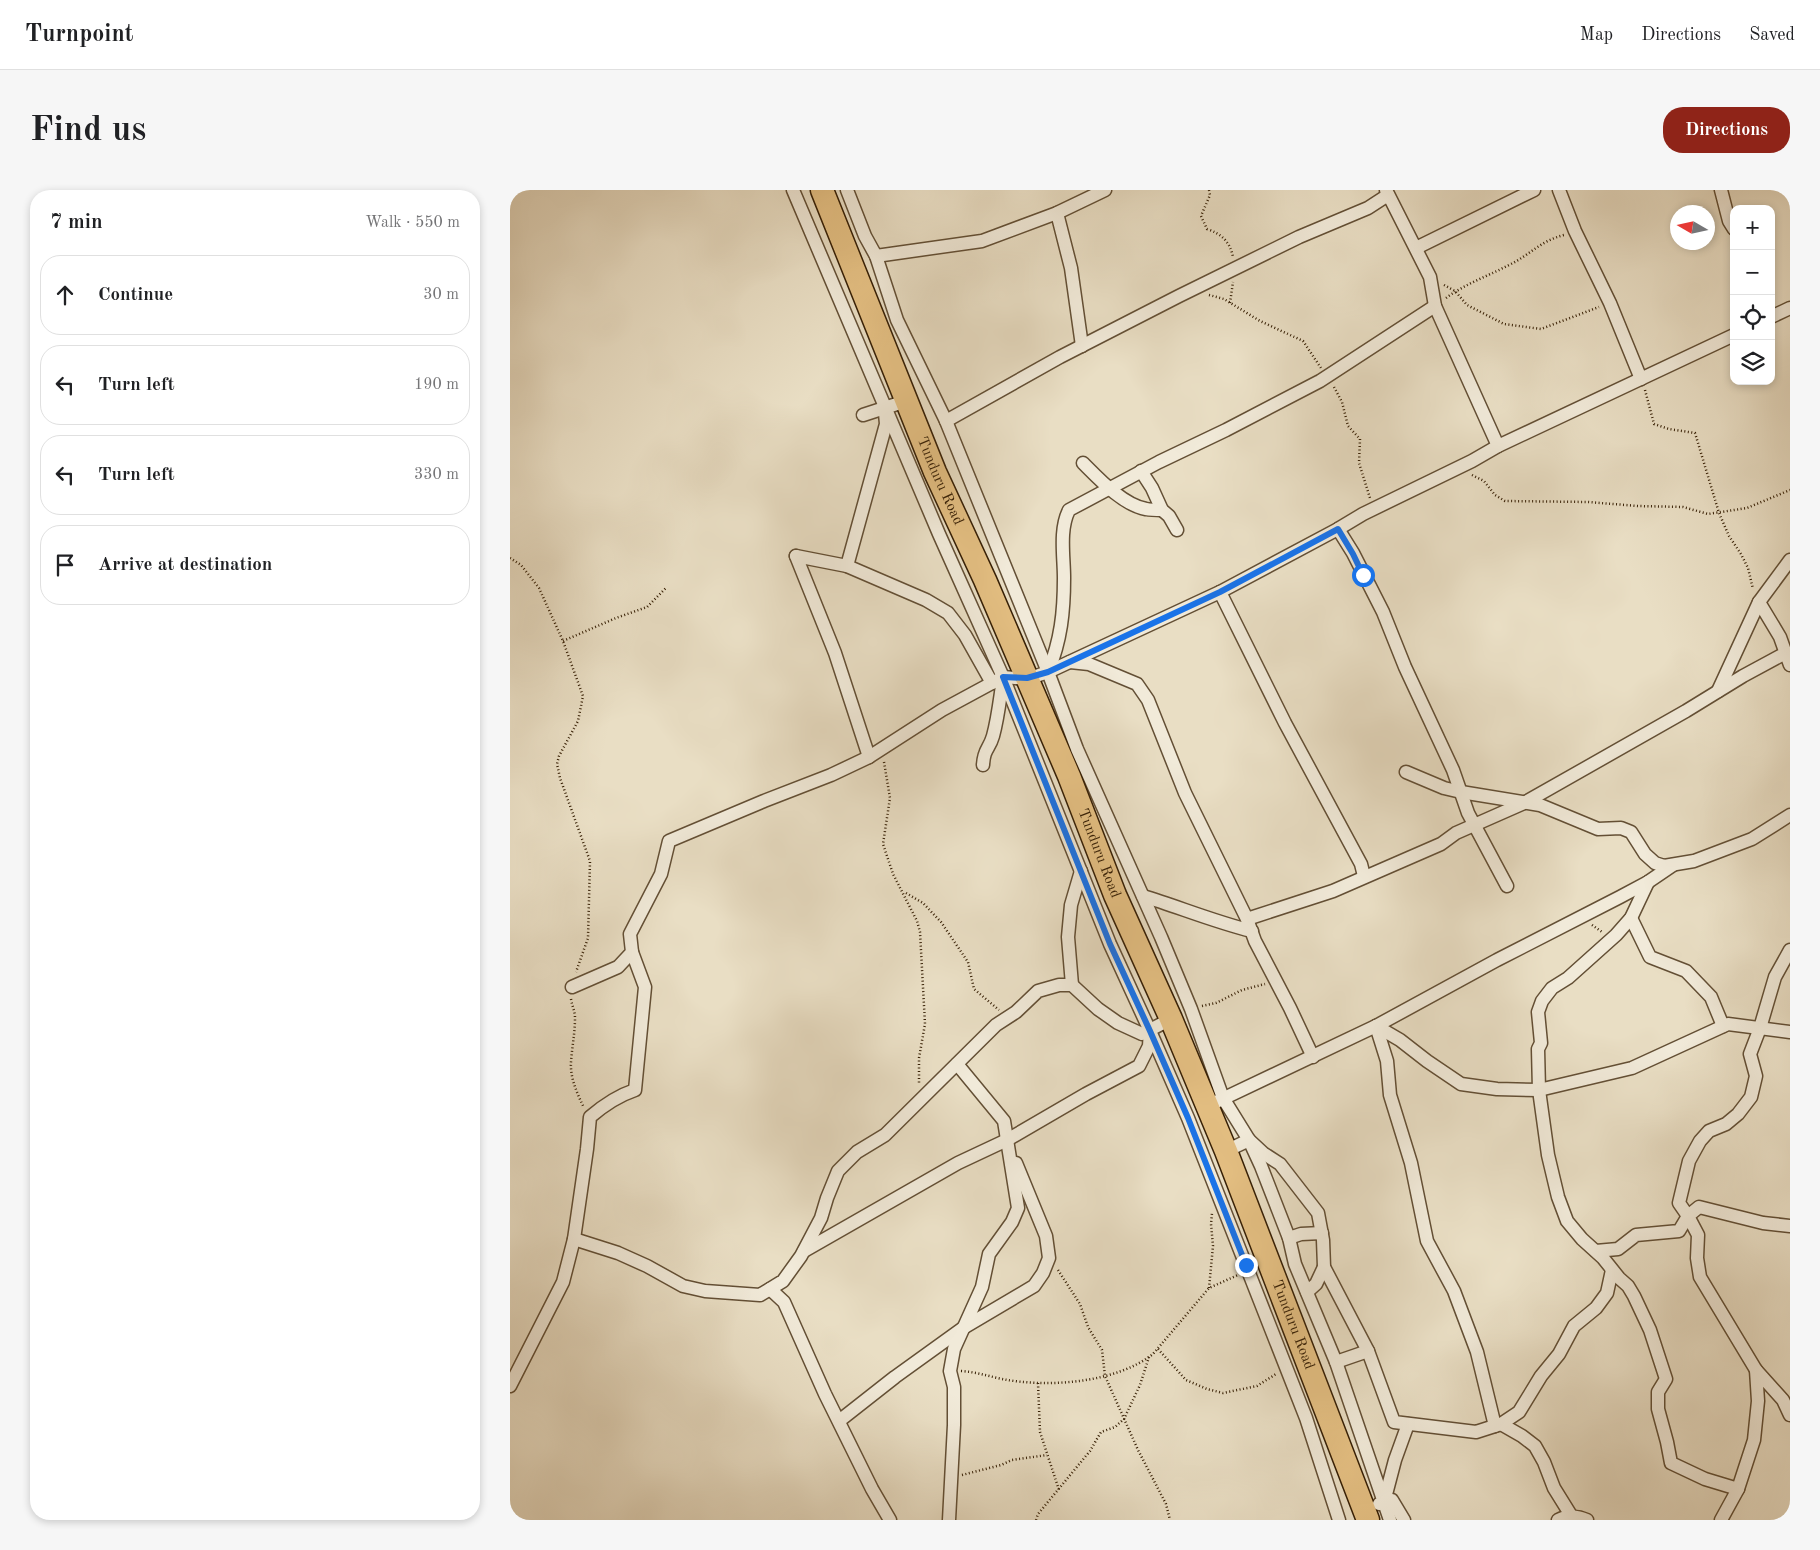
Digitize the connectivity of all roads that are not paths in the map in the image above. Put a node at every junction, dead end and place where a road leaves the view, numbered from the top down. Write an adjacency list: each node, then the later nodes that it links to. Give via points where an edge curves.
1 (792, 190): 20 (street)
2 (822, 190): 19 (highway, Tunduru Road)
3 (847, 190): 12 (street)
4 (1534, 190): 11 (street)
5 (1559, 190): 18 (street)
6 (1721, 190): 10 (street)
7 (1098, 192): 9 (street)
8 (1387, 193): 11 (street); 17 (street, via 1368,208 1299,237)
9 (1057, 213): 12 (street, via 982,241); 17 (street, via 1071,268)
10 (1730, 223)
11 (1416, 248): 13 (street, via 1430,277)
12 (876, 256): 22 (street, via 897,320)
13 (1435, 306): 23 (street); 25 (street, via 1320,381)
14 (1790, 308): 15 (street)
15 (1775, 315)
16 (1730, 337): 18 (street)
17 (1082, 346): 22 (street)
18 (1642, 379): 23 (street)
19 (906, 400): 20 (street); 37 (highway, Tunduru Road)
20 (885, 408): 21 (street); 31 (street, via 886,424); 38 (street)
21 (863, 415)
22 (946, 421): 36 (street)
23 (1498, 446): 28 (street)
24 (1083, 463): 26 (street)
25 (1141, 471): 26 (street); 27 (street)
26 (1109, 488): 27 (street, via 1133,505); 36 (street, via 1069,510 1064,518 1062,621 1057,650)
27 (1162, 510): 29 (street)
28 (1338, 529): 32 (street); 43 (street, via 1383,612)
29 (1177, 530)
30 (1790, 560): 33 (street)
31 (847, 566): 38 (street, via 926,600 948,613); 40 (street, via 796,556 835,653)
32 (1220, 592): 35 (street); 49 (street, via 1361,864)
33 (1759, 602): 34 (street); 39 (street)
34 (1789, 657): 39 (street, via 1780,656)
35 (1070, 662): 36 (street); 54 (street, via 1088,664 1138,684 1148,700 1185,793)
36 (1048, 672): 37 (street); 52 (street)
37 (1027, 678): 38 (street); 59 (highway, Tunduru Road, via 1115,895)
38 (997, 680): 40 (street, via 942,710); 41 (street, via 997,718 992,739 984,752); 48 (street)
39 (1718, 690): 44 (street)
40 (870, 757): 56 (street, via 669,841 661,874 630,934)
41 (984, 765)
42 (1406, 772): 43 (street)
43 (1461, 792): 44 (street); 46 (street)
44 (1524, 803): 46 (street); 47 (street, via 1550,808 1598,829 1621,828 1631,832 1655,863)
45 (1790, 816): 47 (street, via 1752,838 1694,861)
46 (1475, 824): 49 (street, via 1441,844); 51 (street)
47 (1673, 865): 50 (street)
48 (1081, 870): 57 (street, via 1071,905 1068,937); 63 (street)
49 (1364, 876): 54 (street)
50 (1648, 882): 53 (street); 60 (street)
51 (1507, 886)
52 (1143, 896): 54 (street, via 1224,924); 59 (street)
53 (1631, 918): 61 (street, via 1650,957 1686,971 1711,997); 67 (street, via 1568,978 1552,988 1542,1001 1538,1012 1541,1030)
54 (1249, 925): 65 (street)
55 (1790, 950): 62 (street, via 1775,977)
56 (632, 952): 58 (street, via 618,967); 75 (street, via 645,987 635,1090 603,1105 590,1117)
57 (1072, 985): 63 (street, via 1098,1010 1118,1023 1142,1034); 66 (street, via 1038,991 996,1025)
58 (572, 987)
59 (1181, 1014): 63 (street); 68 (highway, Tunduru Road)
60 (1376, 1026): 65 (street); 67 (street, via 1461,1084); 93 (street, via 1387,1061 1390,1095 1411,1163 1427,1241 1454,1291 1477,1352)
61 (1723, 1026): 62 (street); 67 (street, via 1632,1068)
62 (1760, 1028): 64 (street); 72 (street, via 1750,1054 1756,1076 1751,1097 1726,1124 1709,1130 1689,1161 1679,1202)
63 (1150, 1031): 69 (street, via 1148,1046 1138,1066); 80 (street)
64 (1790, 1032)
65 (1313, 1057): 68 (street)
66 (957, 1064): 69 (street, via 1004,1121); 77 (street, via 886,1135 857,1152 838,1171 821,1218)
67 (1539, 1090): 78 (street, via 1548,1155 1558,1197 1567,1221)
68 (1215, 1102): 70 (street); 71 (highway, Tunduru Road)
69 (1007, 1140): 77 (street, via 958,1163); 85 (street, via 1018,1208 989,1254 982,1287); 85 (street, via 1046,1236 1049,1258 1034,1286)
70 (1249, 1140): 71 (street); 74 (street, via 1280,1164 1318,1213); 76 (street)
71 (1226, 1151): 79 (highway, Tunduru Road)
72 (1688, 1216): 73 (street, via 1699,1207 1763,1223); 78 (street, via 1679,1231 1636,1235 1618,1249); 88 (street, via 1698,1235 1696,1258 1700,1276)
73 (1790, 1226)
74 (1322, 1233): 76 (street); 81 (street)
75 (574, 1238): 83 (street, via 618,1252 683,1286 730,1294 760,1295); 89 (street, via 563,1282)
76 (1289, 1238): 84 (street, via 1295,1264)
77 (804, 1251): 83 (street, via 783,1281)
78 (1596, 1251): 82 (street)
79 (1268, 1256): 80 (street); 95 (highway, Tunduru Road)
80 (1247, 1267): 100 (street, via 1306,1418)
81 (1324, 1267): 84 (street, via 1316,1284); 86 (street)
82 (1612, 1270): 93 (street, via 1606,1293 1596,1308 1574,1326 1519,1412); 94 (street, via 1634,1296 1650,1330 1666,1379 1658,1392 1658,1409 1671,1463 1705,1479)
83 (770, 1289): 91 (street, via 784,1302)
84 (1307, 1292): 87 (street)
85 (963, 1328): 91 (street); 99 (street, via 954,1349 950,1371 954,1387)
86 (1368, 1351): 87 (street); 92 (street, via 1394,1422)
87 (1336, 1362): 95 (street)
88 (1756, 1370): 90 (street, via 1783,1400); 94 (street, via 1758,1401 1754,1440)
89 (510, 1386)
90 (1790, 1415)
91 (839, 1420): 98 (street)
92 (1408, 1424): 93 (street, via 1476,1432); 95 (street)
93 (1498, 1425): 96 (street, via 1535,1446 1554,1488)
94 (1738, 1489): 97 (street)
95 (1372, 1510): 101 (street); 102 (street, via 1392,1500)
96 (1572, 1517): 103 (street); 104 (street)
97 (1724, 1519)
98 (890, 1520)
99 (950, 1520)
100 (1340, 1520)
101 (1390, 1520)
102 (1404, 1520)
103 (1558, 1520)
104 (1587, 1520)

